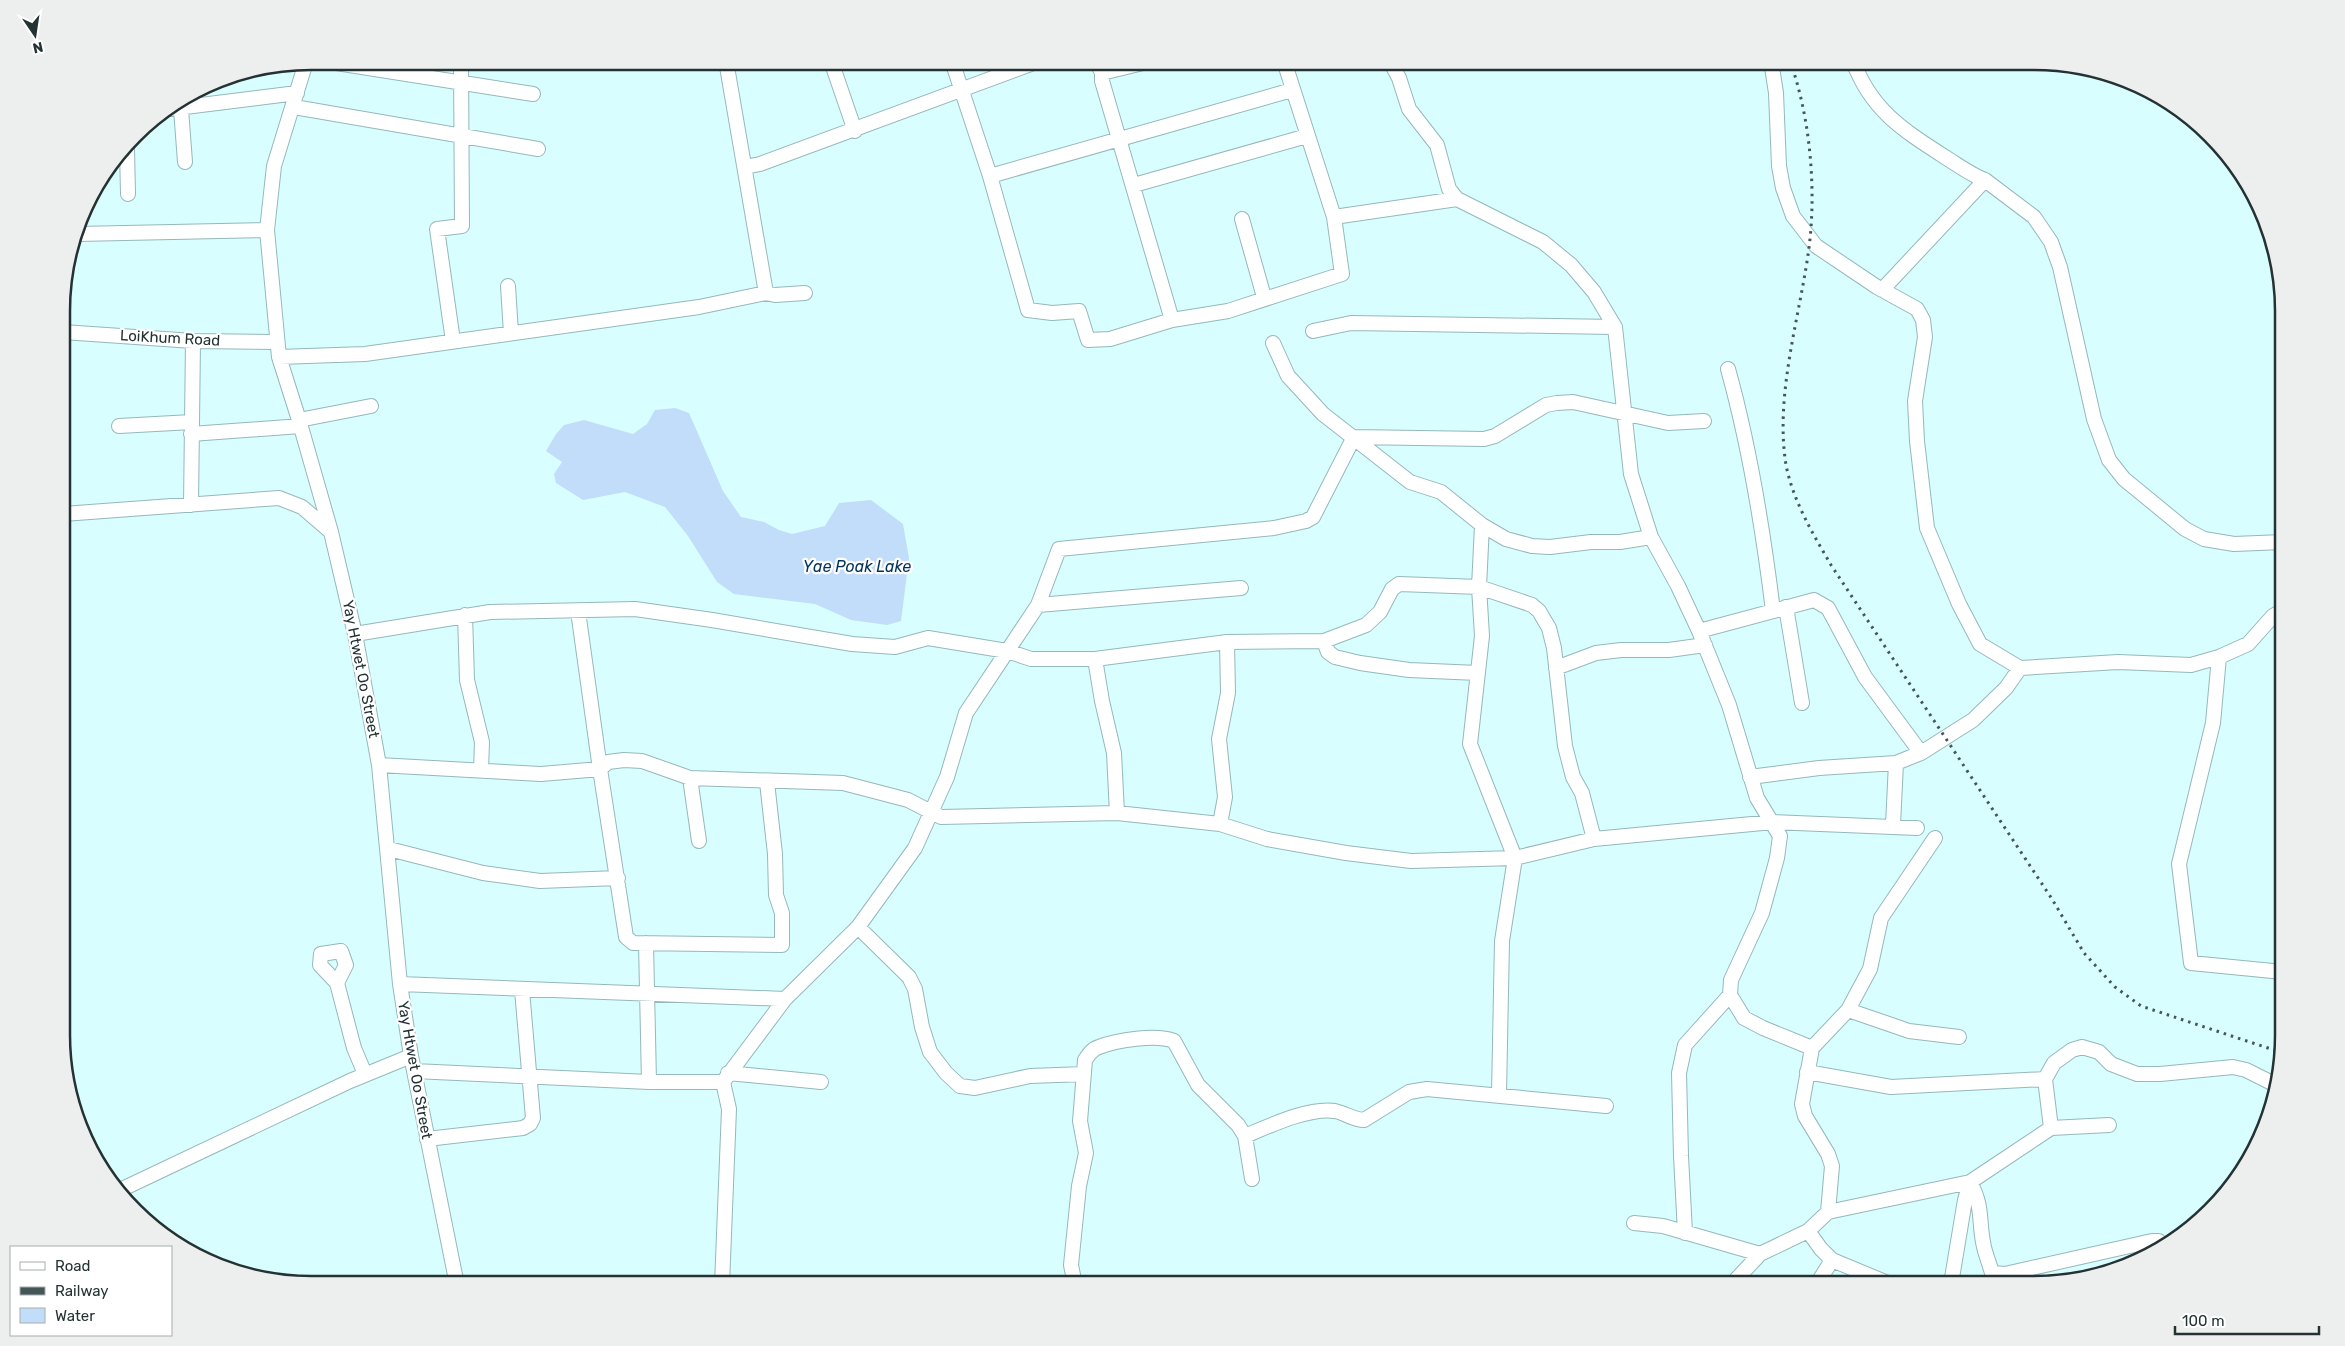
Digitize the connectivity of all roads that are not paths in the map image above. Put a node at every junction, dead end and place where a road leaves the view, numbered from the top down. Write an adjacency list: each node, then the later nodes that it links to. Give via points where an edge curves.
1 (304, 70): 16 (street, Yay Htwet Oo Street)
2 (380, 70): 13 (street)
3 (461, 70): 13 (street)
4 (728, 70): 28 (street)
5 (834, 70): 21 (street)
6 (955, 70): 15 (street)
7 (1017, 70): 15 (street)
8 (1100, 70): 24 (street)
9 (1286, 70): 14 (street)
10 (1395, 70): 33 (street, via 1409,109 1437,145 1449,189)
11 (1772, 70): 39 (street, via 1779,166 1793,216 1816,246)
12 (1856, 70): 30 (street, via 1879,108 1908,133)
13 (461, 83): 17 (street); 22 (street)
14 (1292, 90): 23 (street); 24 (street)
15 (962, 91): 21 (street); 29 (street)
16 (297, 93): 18 (street, Yay Htwet Oo Street); 19 (street)
17 (533, 94)
18 (294, 107): 22 (street); 36 (street, Yay Htwet Oo Street, via 274,166)
19 (181, 108)
20 (176, 112): 27 (street)
21 (855, 131): 28 (street)
22 (461, 136): 25 (street); 50 (street, via 462,226 438,229)
23 (1307, 136): 31 (street); 34 (street)
24 (1120, 138): 29 (street); 31 (street)
25 (538, 149)
26 (127, 155): 32 (street)
27 (185, 162)
28 (745, 167): 40 (street)
29 (990, 176): 43 (street, via 1028,310 1079,312 1088,340 1110,338)
30 (1985, 180): 39 (street); 66 (street, via 2034,217 2051,242 2060,267 2094,419 2109,460 2124,479 2185,529 2204,539 2234,544)
31 (1134, 185): 43 (street)
32 (128, 194)
33 (1457, 199): 34 (street); 44 (street, via 1542,242 1564,259 1594,292)
34 (1334, 217): 42 (street, via 1342,274)
35 (1242, 219): 42 (street)
36 (267, 230): 37 (street); 49 (street, Yay Htwet Oo Street)
37 (83, 234)
38 (508, 286): 47 (street)
39 (1882, 290): 83 (street, via 1917,309 1923,320 1925,336 1915,401 1928,528 1959,604 1980,644)
40 (766, 293): 41 (street); 47 (street, via 699,307)
41 (805, 293)
42 (1264, 297): 43 (street, via 1228,310)
43 (1172, 320)
44 (1615, 327): 45 (street, via 1352,323); 55 (street)
45 (1313, 331)
46 (70, 332): 48 (street, LoiKhum Road)
47 (511, 333): 50 (street)
48 (193, 341): 49 (street, LoiKhum Road); 59 (street)
49 (277, 342): 52 (street, Yay Htwet Oo Street)
50 (453, 342): 52 (street, via 365,354)
51 (1274, 344): 60 (street, via 1288,376 1323,414)
52 (279, 357): 57 (street, Yay Htwet Oo Street)
53 (1728, 369): 70 (street, via 1744,426)
54 (371, 406): 57 (street)
55 (1624, 413): 56 (street, via 1668,423); 60 (street, via 1573,402 1546,405 1504,431 1484,439); 65 (street, via 1631,474)
56 (1704, 420)
57 (300, 423): 59 (street); 64 (street, Yay Htwet Oo Street)
58 (119, 426): 59 (street)
59 (192, 428): 61 (street)
60 (1354, 437): 63 (street, via 1410,482 1441,492); 69 (street, via 1313,517 1306,521 1274,528 1063,548 1056,552)
61 (191, 505): 62 (street); 64 (street, via 279,498 302,507)
62 (70, 514)
63 (1482, 525): 65 (street, via 1506,538 1532,546 1620,542); 67 (street)
64 (331, 532): 75 (street, Yay Htwet Oo Street)
65 (1651, 537): 74 (street)
66 (2275, 542)
67 (1479, 586): 76 (street, via 1399,584 1392,589 1380,612 1366,625); 82 (street, via 1532,605 1539,611 1549,628); 84 (street, via 1482,636)
68 (1241, 588): 69 (street)
69 (1038, 605): 79 (street)
70 (1780, 609): 74 (street); 85 (street); 86 (street, via 1814,600 1828,608 1865,677)
71 (578, 611): 72 (street); 79 (street, via 635,609 852,644 895,647 928,638); 89 (street)
72 (465, 615): 75 (street); 90 (street, via 467,680 482,742)
73 (2275, 615): 80 (street, via 2248,644)
74 (1699, 631): 78 (street)
75 (355, 634): 88 (street, Yay Htwet Oo Street)
76 (1324, 641): 77 (street); 84 (street, via 1328,652 1335,657 1360,663 1409,670)
77 (1227, 642): 81 (street); 97 (street, via 1228,693 1219,739 1225,797)
78 (1705, 645): 82 (street, via 1596,653); 91 (street, via 1729,705)
79 (1007, 652): 81 (street, via 1030,659); 94 (street, via 966,713 947,777)
80 (2219, 657): 83 (street, via 2191,665 2118,662); 108 (street, via 2213,723 2179,864 2191,964)
81 (1095, 659): 95 (street, via 1114,753)
82 (1556, 668): 101 (street, via 1565,746)
83 (2020, 668): 86 (street, via 2006,688 1973,720)
84 (1478, 673): 104 (street, via 1470,744)
85 (1802, 703)
86 (1921, 753): 87 (street)
87 (1896, 763): 91 (street); 98 (street)
88 (379, 765): 90 (street); 103 (street, Yay Htwet Oo Street)
89 (600, 769): 90 (street, via 541,774); 92 (street, via 608,762 642,761); 105 (street)
90 (481, 770)
91 (1750, 777): 96 (street, via 1757,798)
92 (690, 778): 93 (street); 102 (street)
93 (767, 782): 94 (street, via 843,783 908,800); 107 (street, via 776,895 782,913 782,944)
94 (931, 811): 95 (street, via 941,817); 106 (street, via 914,848)
95 (1117, 813): 97 (street)
96 (1773, 822): 98 (street); 101 (street); 113 (street, via 1780,836 1777,858 1762,913 1731,980)
97 (1220, 824): 104 (street, via 1267,839 1346,854 1411,861)
98 (1892, 825): 99 (street)
99 (1917, 828)
100 (1935, 838): 115 (street, via 1881,918 1870,969)
101 (1594, 840): 104 (street)
102 (699, 841)
103 (389, 849): 105 (street, via 483,872 540,881); 110 (street, Yay Htwet Oo Street)
104 (1515, 858): 129 (street, via 1502,941)
105 (618, 878): 107 (street, via 626,937 632,943)
106 (858, 927): 114 (street); 122 (street, via 909,977 915,989 930,1052 960,1086 975,1088 1030,1076)
107 (646, 943): 112 (street)
108 (2275, 971)
109 (337, 983): 121 (street, via 354,1048)
110 (400, 984): 111 (street); 118 (street, Yay Htwet Oo Street)
111 (522, 990): 112 (street); 123 (street)
112 (647, 992): 114 (street); 126 (street)
113 (1730, 995): 117 (street, via 1744,1018); 141 (street, via 1685,1045 1679,1073)
114 (785, 999): 124 (street)
115 (1848, 1010): 116 (street, via 1909,1031); 117 (street)
116 (1959, 1036)
117 (1812, 1048): 120 (street)
118 (411, 1056): 119 (street, Yay Htwet Oo Street); 121 (street)
119 (414, 1071): 123 (street); 134 (street, Yay Htwet Oo Street)
120 (1807, 1072): 125 (street, via 1891,1087); 138 (street, via 1802,1104 1804,1116 1832,1166)
121 (365, 1074): 137 (street)
122 (1084, 1074): 133 (street, via 1085,1060 1098,1047 1137,1039 1166,1038 1174,1041 1198,1085); 147 (street, via 1080,1122 1086,1153 1079,1186 1071,1265)
123 (528, 1076): 126 (street); 134 (street, via 533,1118 530,1124 523,1128)
124 (725, 1078): 126 (street); 127 (street); 146 (street, via 728,1109)
125 (2045, 1078): 128 (street, via 2054,1063 2082,1047 2099,1052 2111,1064 2137,1074 2233,1067); 132 (street)
126 (649, 1082)
127 (821, 1082)
128 (2270, 1082)
129 (1499, 1094): 130 (street); 133 (street, via 1427,1088 1409,1092 1364,1120 1335,1111 1320,1111 1282,1121)
130 (1606, 1106)
131 (2109, 1125): 132 (street)
132 (2051, 1128): 136 (street)
133 (1245, 1136): 135 (street)
134 (427, 1139): 145 (street, Yay Htwet Oo Street)
135 (1252, 1179)
136 (1970, 1182): 138 (street); 151 (street); 152 (street, via 1979,1198 1984,1246)
137 (125, 1188)
138 (1828, 1212): 140 (street)
139 (1634, 1223): 141 (street)
140 (1808, 1231): 143 (street); 144 (street)
141 (1685, 1232): 143 (street)
142 (2159, 1241): 153 (street)
143 (1760, 1254): 148 (street)
144 (1832, 1260): 149 (street); 150 (street)
145 (455, 1276)
146 (722, 1276)
147 (1073, 1276)
148 (1739, 1276)
149 (1822, 1276)
150 (1871, 1276)
151 (1951, 1276)
152 (1993, 1276)
153 (2001, 1276)

